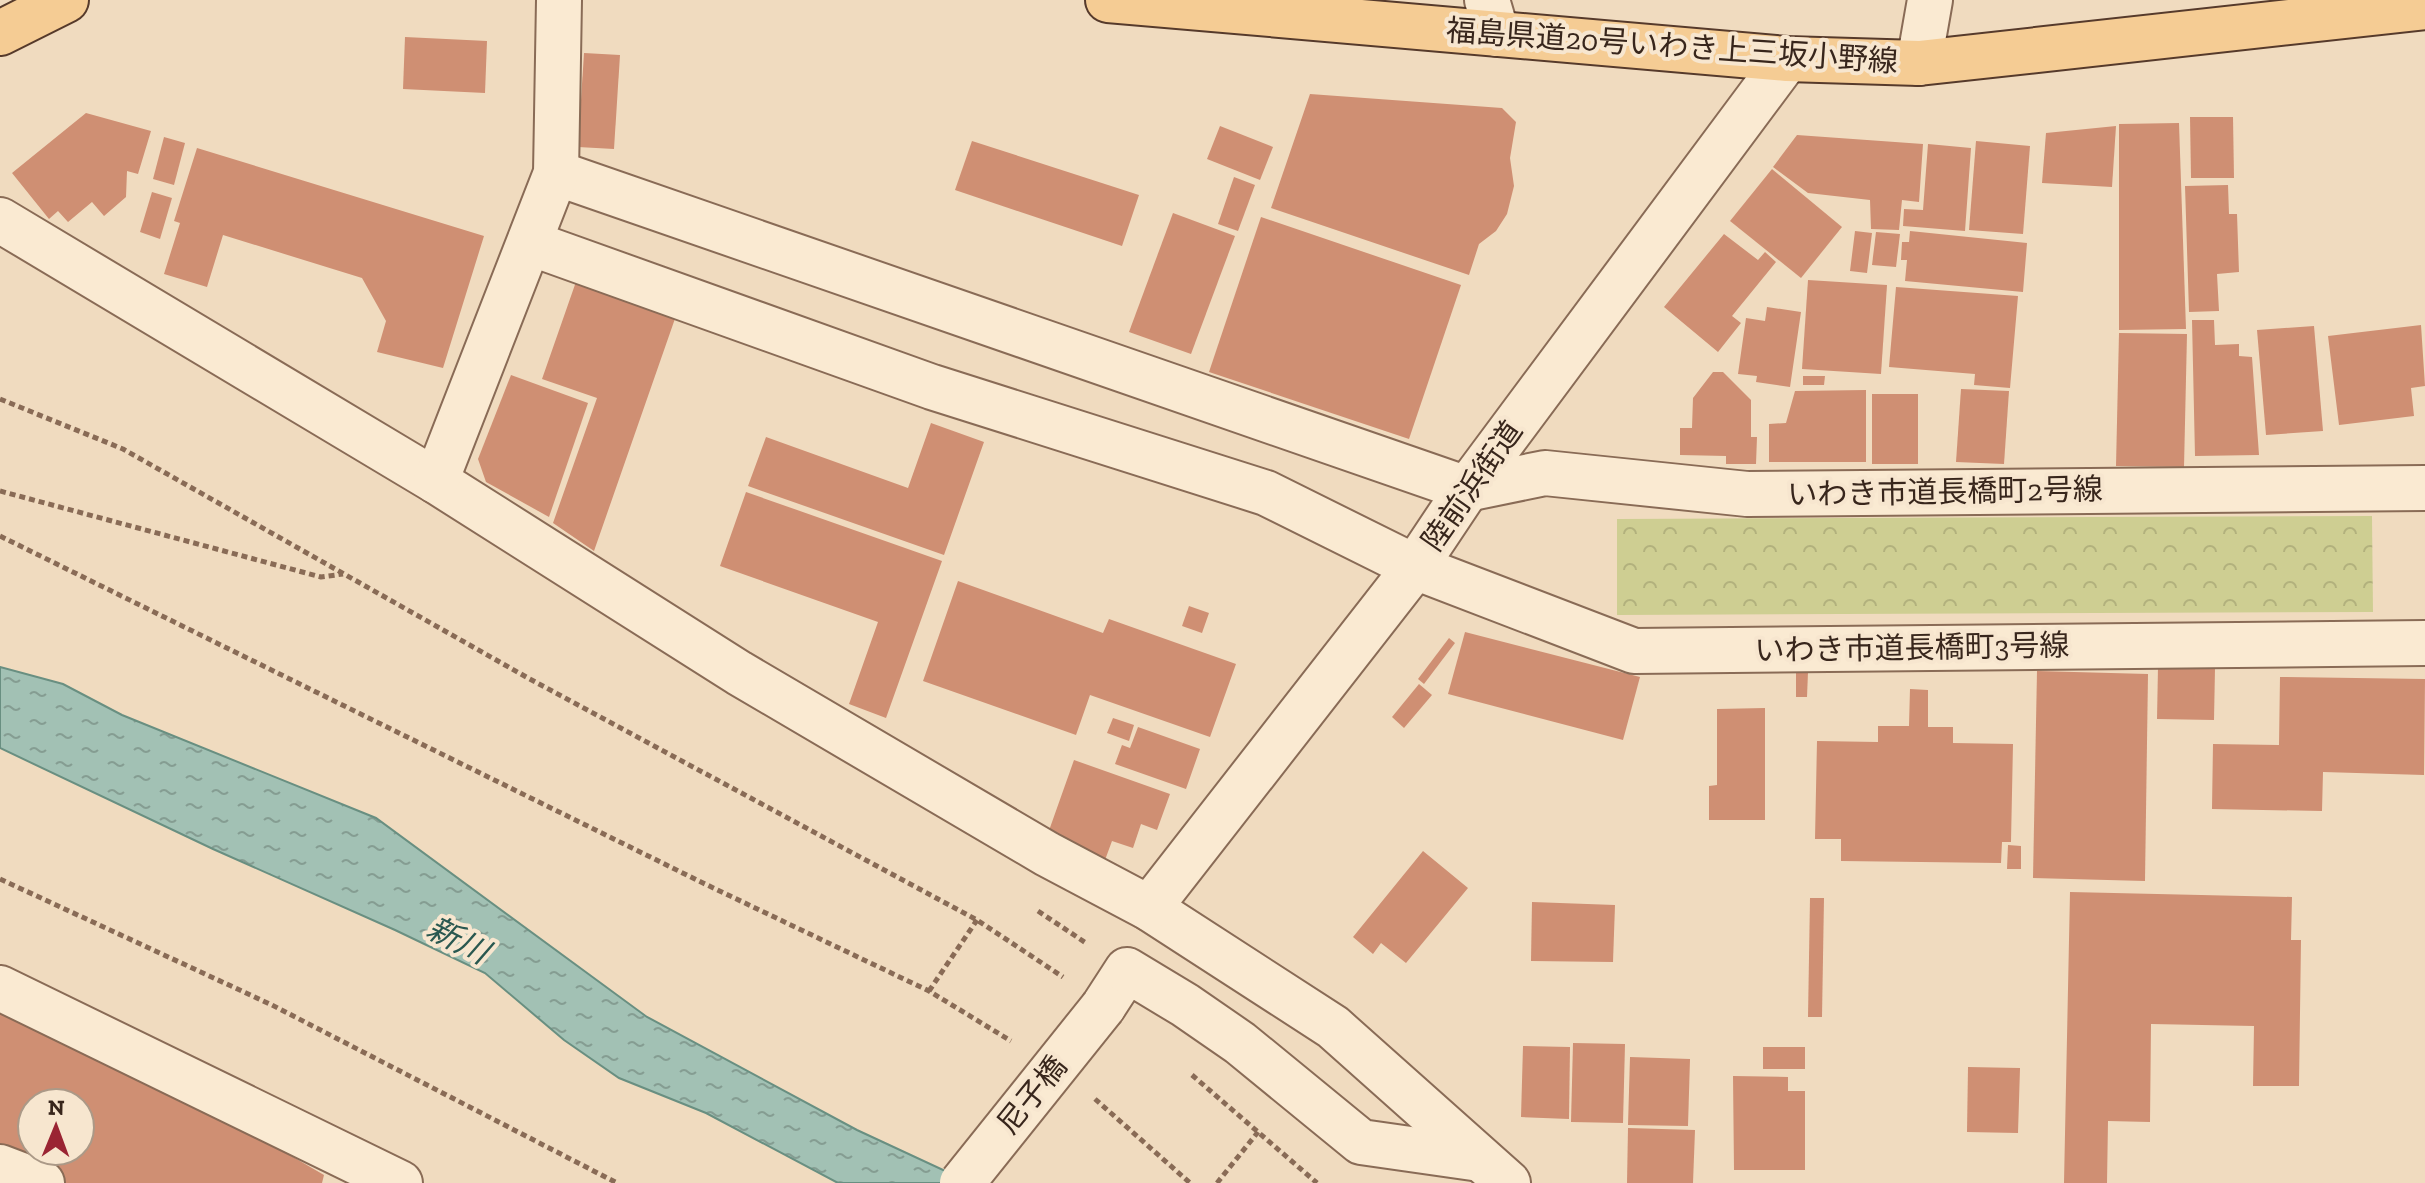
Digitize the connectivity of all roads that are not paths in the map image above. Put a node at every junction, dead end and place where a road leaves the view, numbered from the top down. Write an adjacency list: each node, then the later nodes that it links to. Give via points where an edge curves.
1 (66, 0): 7 (main road)
2 (559, 0): 10 (street)
3 (1108, 0): 6 (main road, 福島県道20号いわき上三坂小野線)
4 (1930, 0): 9 (street)
5 (2425, 7): 9 (main road, 福島県道20号いわき上三坂小野線)
6 (1492, 17): 8 (main road, 福島県道20号いわき上三坂小野線)
7 (0, 33)
8 (1787, 59): 9 (main road, 福島県道20号いわき上三坂小野線); 15 (street, 陸前浜街道)
9 (1919, 63)
10 (556, 173): 12 (street); 15 (street)
11 (0, 220): 13 (street)
12 (530, 243): 13 (street); 16 (street, いわき市道長橋町3号線, via 932,387 1266,493)
13 (436, 481): 18 (street, via 739,673)
14 (2425, 488): 15 (street, いわき市道長橋町2号線, via 1747,494 1545,473)
15 (1467, 489): 16 (street, 陸前浜街道)
16 (1415, 567): 17 (street, いわき市道長橋町3号線, via 1634,651); 18 (street, 陸前浜街道)
17 (2425, 643)
18 (1149, 908): 21 (street, via 1333,1027)
19 (0, 988): 23 (street)
20 (0, 1167): 22 (street)
21 (1494, 1171): 24 (street, 尼子橋, bridge, via 1361,1142 1240,1043 1127,970)
22 (42, 1183)
23 (400, 1183)
24 (962, 1183)

